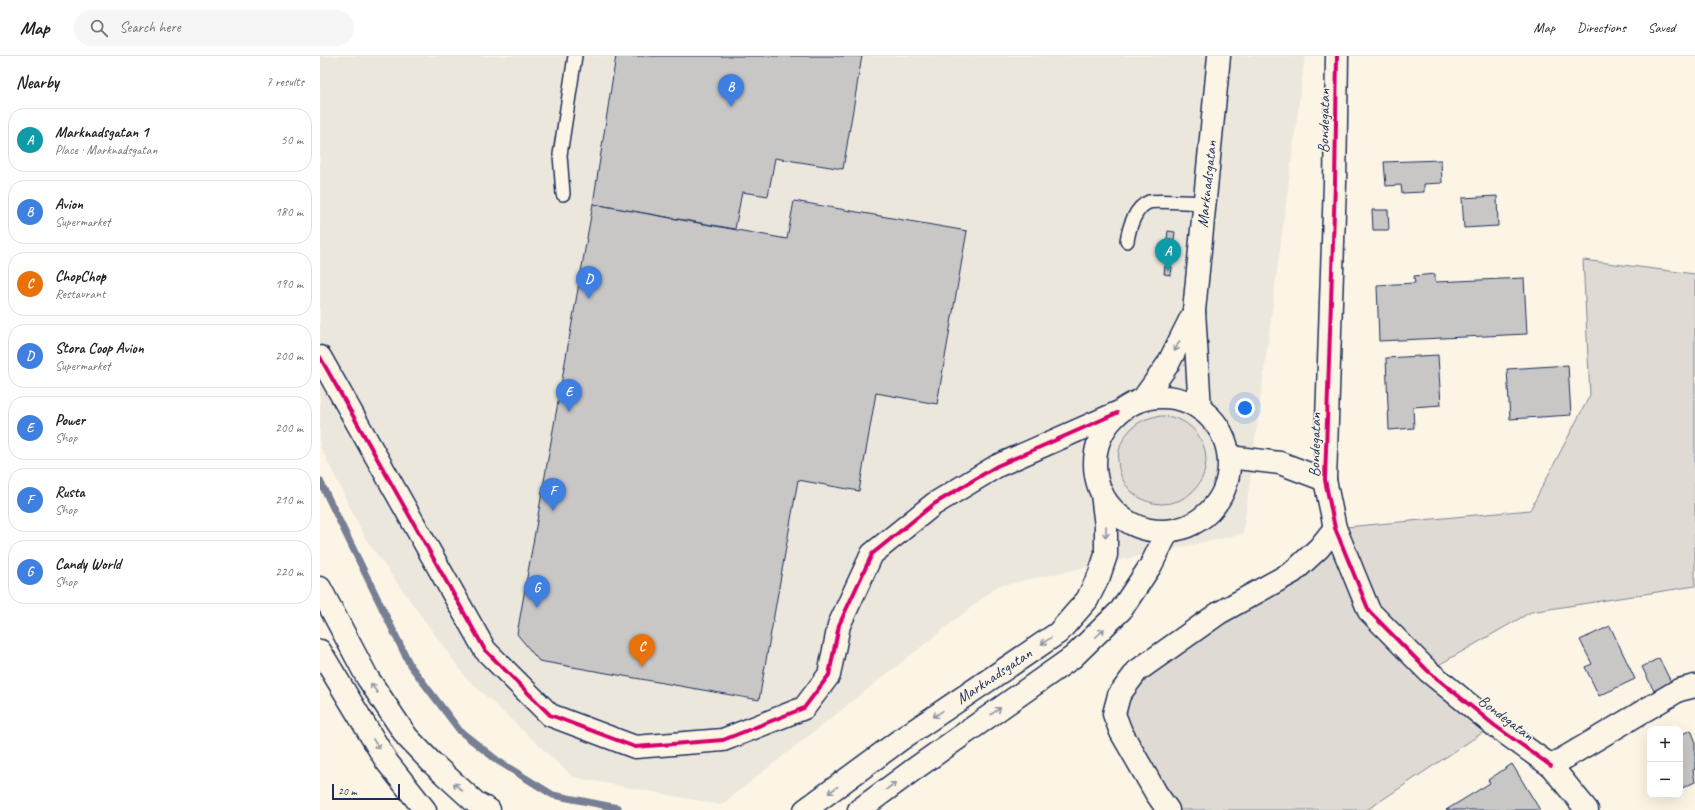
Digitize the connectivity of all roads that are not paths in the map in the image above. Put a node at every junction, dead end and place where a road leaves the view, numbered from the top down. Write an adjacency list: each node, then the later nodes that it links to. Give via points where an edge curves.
1 (575, 56): 4 (lane, via 560,155)
2 (1219, 56): 5 (main road, Marknadsgatan)
3 (1337, 56): 13 (main road, Bondegatan, via 1335,198)
4 (563, 194)
5 (1205, 203): 6 (lane, via 1149,202 1138,211 1129,228); 7 (main road, Marknadsgatan)
6 (1127, 241)
7 (1194, 311): 9 (main road, Marknadsgatan, one-way to 9, via 1168,364); 10 (main road, Marknadsgatan)
8 (320, 357): 11 (main road, via 485,650 550,715 635,747 723,740 804,708 829,675 839,624 872,554 934,504 997,466)
9 (1143, 399): 10 (main road, via 1163,396 1182,400); 11 (main road)
10 (1200, 409): 12 (main road, via 1218,427)
11 (1117, 413): 14 (main road, via 1105,428 1097,446 1094,465)
12 (1229, 457): 13 (main road, via 1280,463); 16 (main road, via 1227,478 1220,498 1206,514 1188,526)
13 (1325, 480): 15 (main road, Bondegatan)
14 (1102, 494): 16 (main road, via 1113,510 1129,522 1148,529); 23 (main road, Marknadsgatan, one-way to 23, via 1106,526 1104,562 1087,600 1058,633 900,740)
15 (1335, 528): 20 (main road, Bondegatan, via 1369,611 1428,671 1494,726); 25 (main road, via 1320,548 1292,572 1219,613 1144,666 1137,671 1119,695 1114,714 1156,793)
16 (1168, 531): 24 (main road, Marknadsgatan, one-way to 16, via 1078,653 1121,610 1151,565)
17 (320, 588): 22 (main road, one-way to 17, via 476,803 407,737 367,677)
18 (320, 651): 21 (main road, one-way to 21, via 387,762)
19 (1695, 686): 20 (main road, via 1679,690)
20 (1551, 766): 26 (main road, Bondegatan)
21 (425, 810)
22 (488, 810)
23 (805, 810)
24 (859, 810)
25 (1168, 810)
26 (1587, 810)

